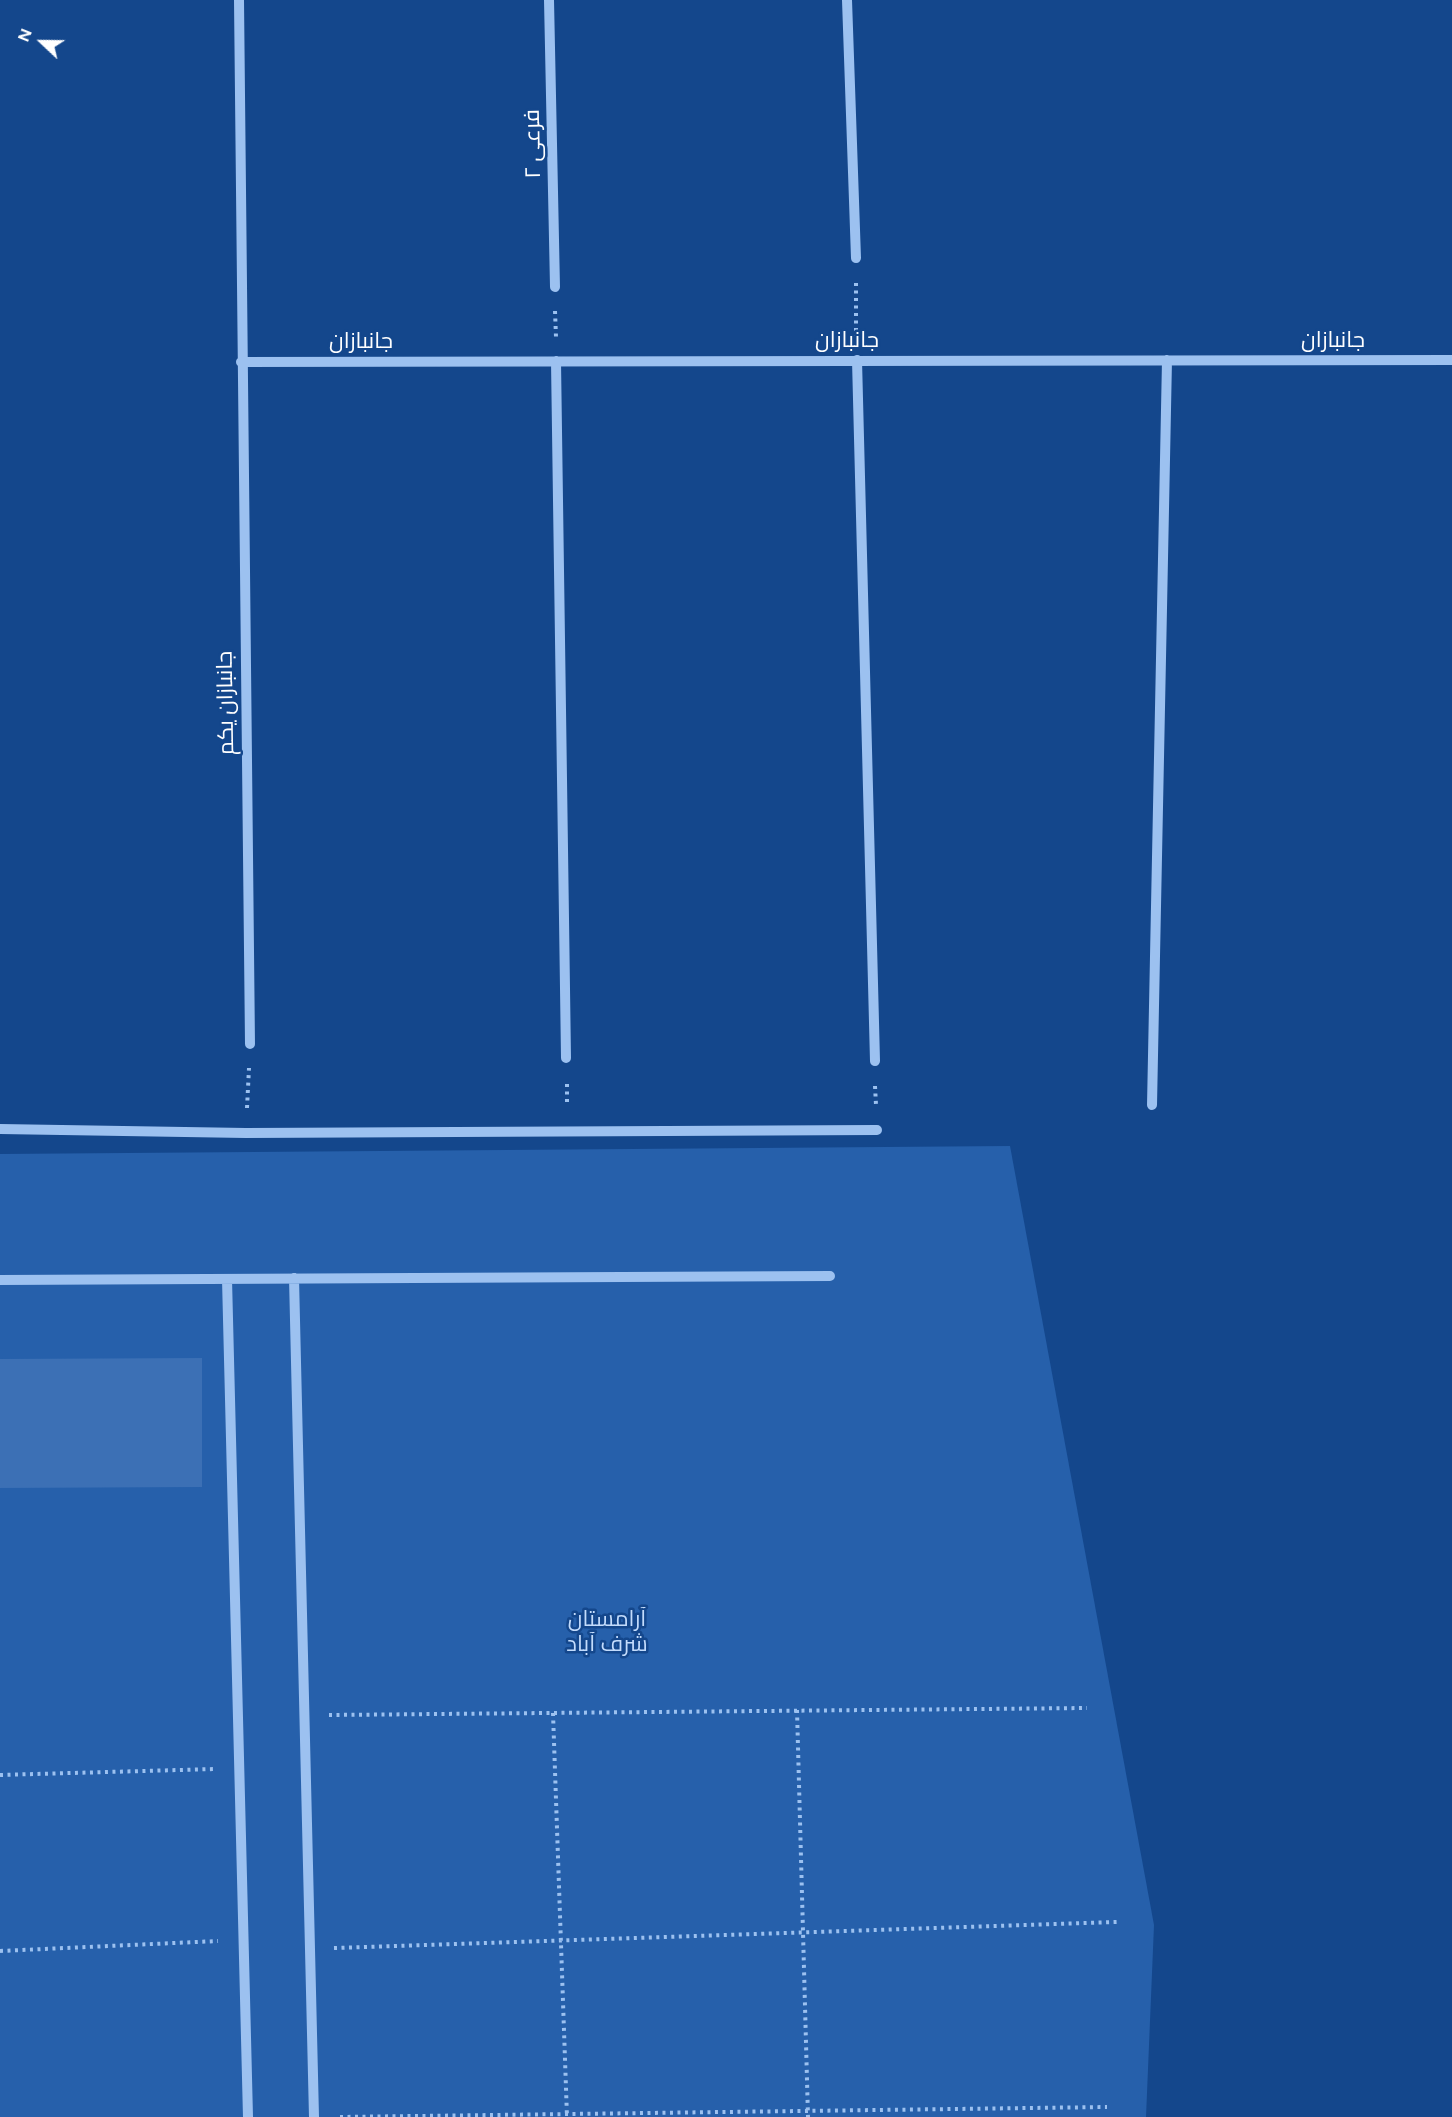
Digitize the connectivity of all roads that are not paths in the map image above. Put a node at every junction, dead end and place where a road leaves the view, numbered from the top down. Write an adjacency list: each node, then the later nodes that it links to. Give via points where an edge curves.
1 (239, 0): 10 (street, جانبازان یکم)
2 (549, 0): 5 (street, فرعی ۲)
3 (847, 0): 4 (street)
4 (856, 258)
5 (555, 287)
6 (857, 360): 7 (street, جانبازان); 9 (street, جانبازان); 13 (street)
7 (1167, 360): 8 (street, جانبازان); 14 (street)
8 (1452, 360)
9 (556, 361): 10 (street, جانبازان); 12 (street)
10 (242, 362): 11 (street, جانبازان یکم)
11 (250, 1044)
12 (566, 1058)
13 (875, 1061)
14 (1152, 1105)
15 (0, 1129): 16 (street, via 246,1133)
16 (877, 1130)
17 (830, 1276): 18 (street)
18 (294, 1278): 19 (street); 22 (street)
19 (227, 1279): 20 (street); 21 (street)
20 (0, 1280)
21 (248, 2117)
22 (314, 2117)

